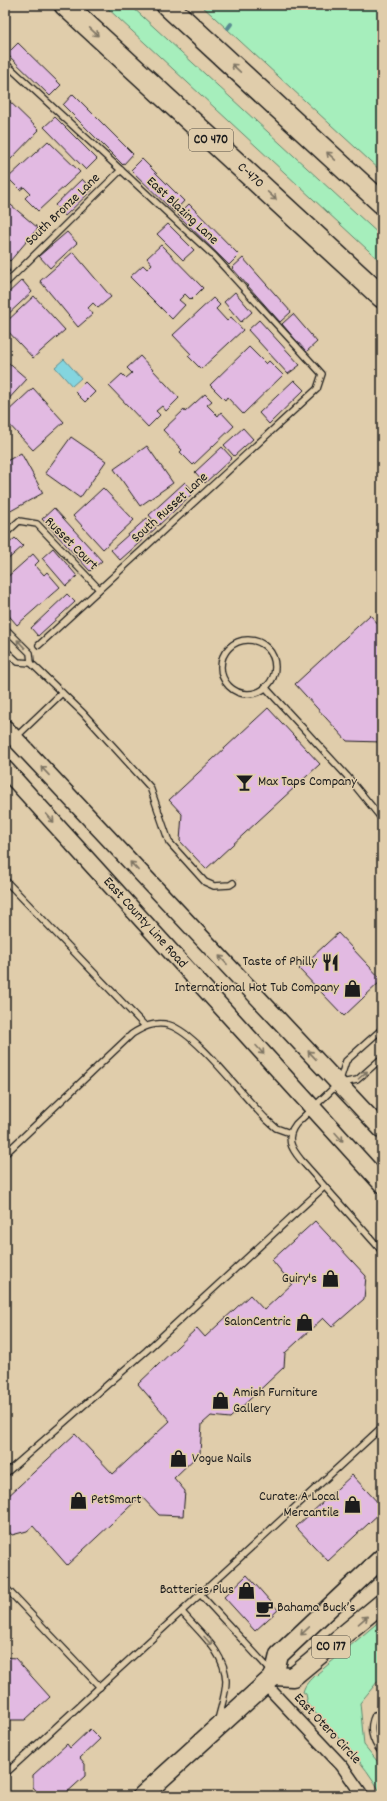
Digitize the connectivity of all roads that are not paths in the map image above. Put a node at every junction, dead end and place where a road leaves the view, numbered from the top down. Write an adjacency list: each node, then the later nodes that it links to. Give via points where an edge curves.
1 (65, 5): 8 (highway, C-470 / CO 470, one-way to 8)
2 (167, 5): 5 (highway, one-way to 2)
3 (5, 63): 4 (lane, East Blazing Lane)
4 (121, 170): 9 (lane, South Bronze Lane); 12 (lane, East Blazing Lane, via 214,256 322,374)
5 (360, 183): 6 (highway); 7 (highway)
6 (382, 194)
7 (382, 203)
8 (357, 274): 10 (highway, C-470 / CO 470); 11 (highway, via 367,295)
9 (5, 284)
10 (382, 297)
11 (382, 308)
12 (317, 389): 14 (lane, South Russet Lane)
13 (5, 534): 14 (lane, Russet Court, via 18,521 37,524)
14 (99, 589): 16 (lane, South Russet Lane)
15 (5, 628): 18 (lane, one-way to 15, via 30,653)
16 (39, 645)
17 (5, 650): 18 (lane, via 18,662)
18 (31, 663): 20 (lane)
19 (265, 687): 19 (lane, via 274,669 273,657 268,650 254,641 238,642 230,646 221,662 221,672 225,680 238,692 248,694); 23 (lane, via 347,776)
20 (62, 693): 21 (lane); 25 (lane, via 150,787 165,835 181,857 209,884 220,886)
21 (10, 733): 29 (main road, East County Line Road, one-way to 21)
22 (5, 769): 30 (main road, East County Line Road, one-way to 30)
23 (382, 819)
24 (5, 880): 26 (lane)
25 (233, 883)
26 (145, 1026): 32 (lane, via 168,1025 186,1034 266,1120 276,1128); 33 (lane, via 132,1034)
27 (382, 1028): 29 (lane, via 346,1061)
28 (382, 1058): 29 (lane, one-way to 28, via 357,1080)
29 (339, 1083): 30 (lane); 31 (main road, East County Line Road)
30 (313, 1108): 32 (lane); 34 (main road, East County Line Road, one-way to 34)
31 (382, 1130)
32 (290, 1133): 35 (lane, via 292,1149)
33 (5, 1154)
34 (382, 1184)
35 (324, 1187): 36 (lane); 38 (lane, via 146,1351)
36 (382, 1251)
37 (382, 1427): 41 (lane)
38 (5, 1474)
39 (382, 1558): 44 (main road, CO 177, one-way to 44, via 279,1655)
40 (5, 1587): 45 (lane)
41 (201, 1595): 43 (lane); 44 (lane)
42 (382, 1604): 44 (main road, CO 177, one-way to 42, via 293,1677)
43 (182, 1612): 45 (lane); 47 (lane, one-way to 47, via 216,1651 224,1665 226,1688)
44 (270, 1680): 47 (main road); 51 (street, East Otero Circle, via 342,1766)
45 (100, 1687): 49 (lane)
46 (375, 1716): 48 (lane, via 372,1736)
47 (216, 1728): 50 (main road)
48 (382, 1753)
49 (5, 1774)
50 (142, 1796)
51 (363, 1796)

